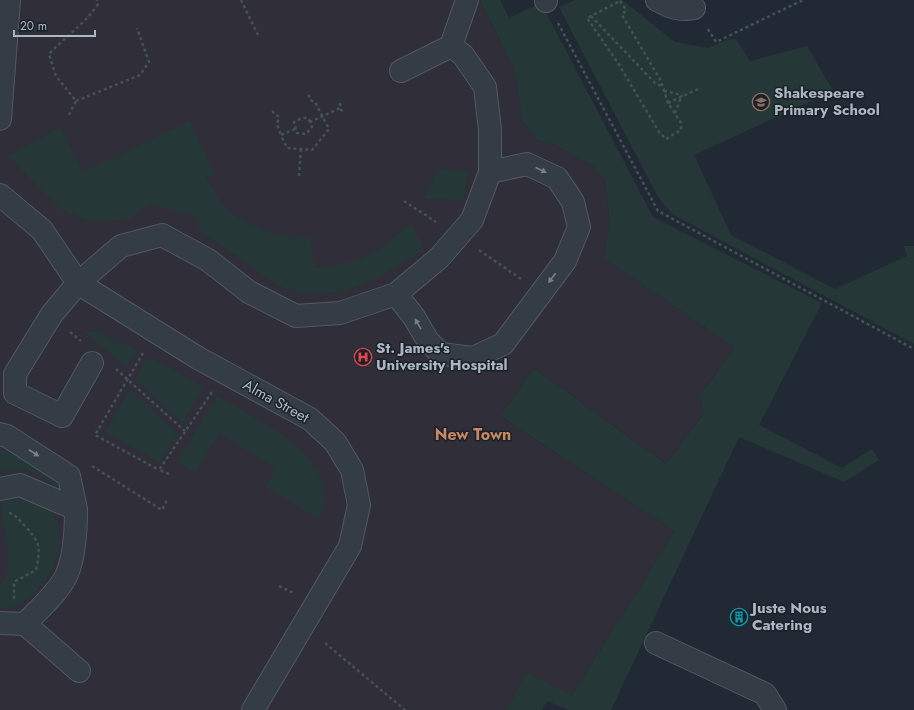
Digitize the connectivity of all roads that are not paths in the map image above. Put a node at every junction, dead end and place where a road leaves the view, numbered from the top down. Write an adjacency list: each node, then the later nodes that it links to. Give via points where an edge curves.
1 (9, 0): 7 (street)
2 (467, 0): 5 (street)
3 (657, 0): 4 (street, via 672,8)
4 (694, 8)
5 (451, 46): 6 (street); 8 (street, via 463,55 485,87 490,130)
6 (401, 70)
7 (0, 119)
8 (490, 172): 11 (street, via 472,220 439,258); 11 (street, one-way to 11, via 528,164 557,178 573,202 578,226 565,261 503,344 473,358 441,354 428,341)
9 (0, 195): 10 (street, Alma Street, via 42,230)
10 (78, 283): 11 (street, via 121,246 162,235 208,260 249,292 296,316 340,313); 12 (street, via 52,314 16,374 15,393 62,416); 20 (street, Alma Street, via 198,358 310,419 335,442 352,470 359,505 350,546)
11 (396, 294)
12 (101, 364)
13 (0, 434): 15 (street, one-way to 15, via 69,476)
14 (0, 489): 15 (street, via 20,485)
15 (76, 509): 17 (street, via 76,532 67,574 53,594)
16 (0, 623): 17 (street)
17 (25, 624): 19 (street)
18 (656, 642): 21 (street, via 765,694)
19 (79, 671)
20 (253, 710)
21 (775, 710)

